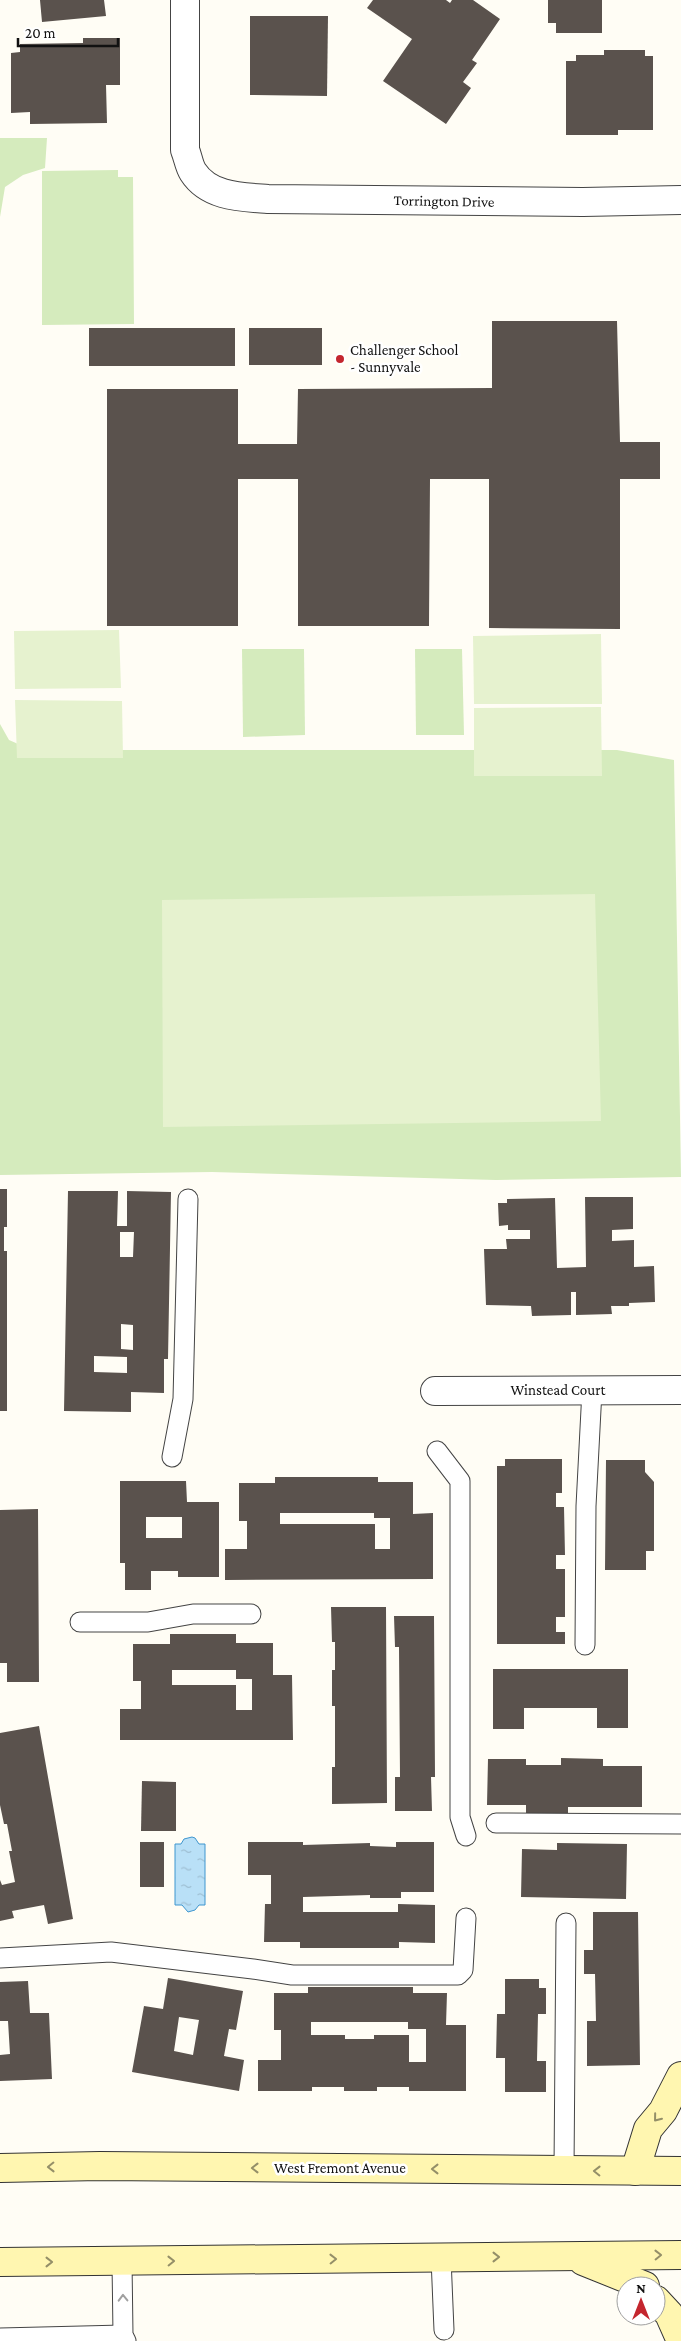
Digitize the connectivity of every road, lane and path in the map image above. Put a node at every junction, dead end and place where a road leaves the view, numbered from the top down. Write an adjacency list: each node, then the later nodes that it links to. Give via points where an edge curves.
1 (185, 0): 2 (street, Torrington Drive, via 185,150 193,171 207,188 236,196 268,199)
2 (681, 200)
3 (188, 1199): 8 (lane, via 183,1399)
4 (592, 1390): 5 (street, Winstead Court); 6 (street, Winstead Court); 11 (lane, via 586,1506)
5 (681, 1390)
6 (435, 1391)
7 (438, 1451): 14 (lane, via 460,1481 460,1817)
8 (172, 1457)
9 (251, 1614): 10 (lane, via 193,1614 148,1622)
10 (80, 1622)
11 (585, 1645)
12 (496, 1823): 13 (lane)
13 (681, 1824)
14 (466, 1836)
15 (466, 1918): 17 (lane, via 463,1970 458,1975 292,1975 111,1952)
16 (566, 1923): 20 (lane)
17 (0, 1958)
18 (681, 2076): 21 (main road, one-way to 21, via 663,2111 648,2129)
19 (0, 2168): 20 (main road, West Fremont Avenue, one-way to 19)
20 (564, 2170): 21 (main road, West Fremont Avenue, one-way to 20)
21 (635, 2171): 22 (main road, West Fremont Avenue)
22 (681, 2171)
23 (681, 2255): 24 (main road, one-way to 23)
24 (572, 2256): 25 (main road, one-way to 24); 28 (main road)
25 (441, 2258): 26 (main road, one-way to 25); 30 (lane)
26 (122, 2261): 27 (main road, one-way to 26); 32 (lane, one-way to 26)
27 (0, 2262)
28 (621, 2276)
29 (666, 2311): 33 (main road)
30 (444, 2330)
31 (0, 2338): 32 (lane)
32 (125, 2338)
33 (681, 2341)

